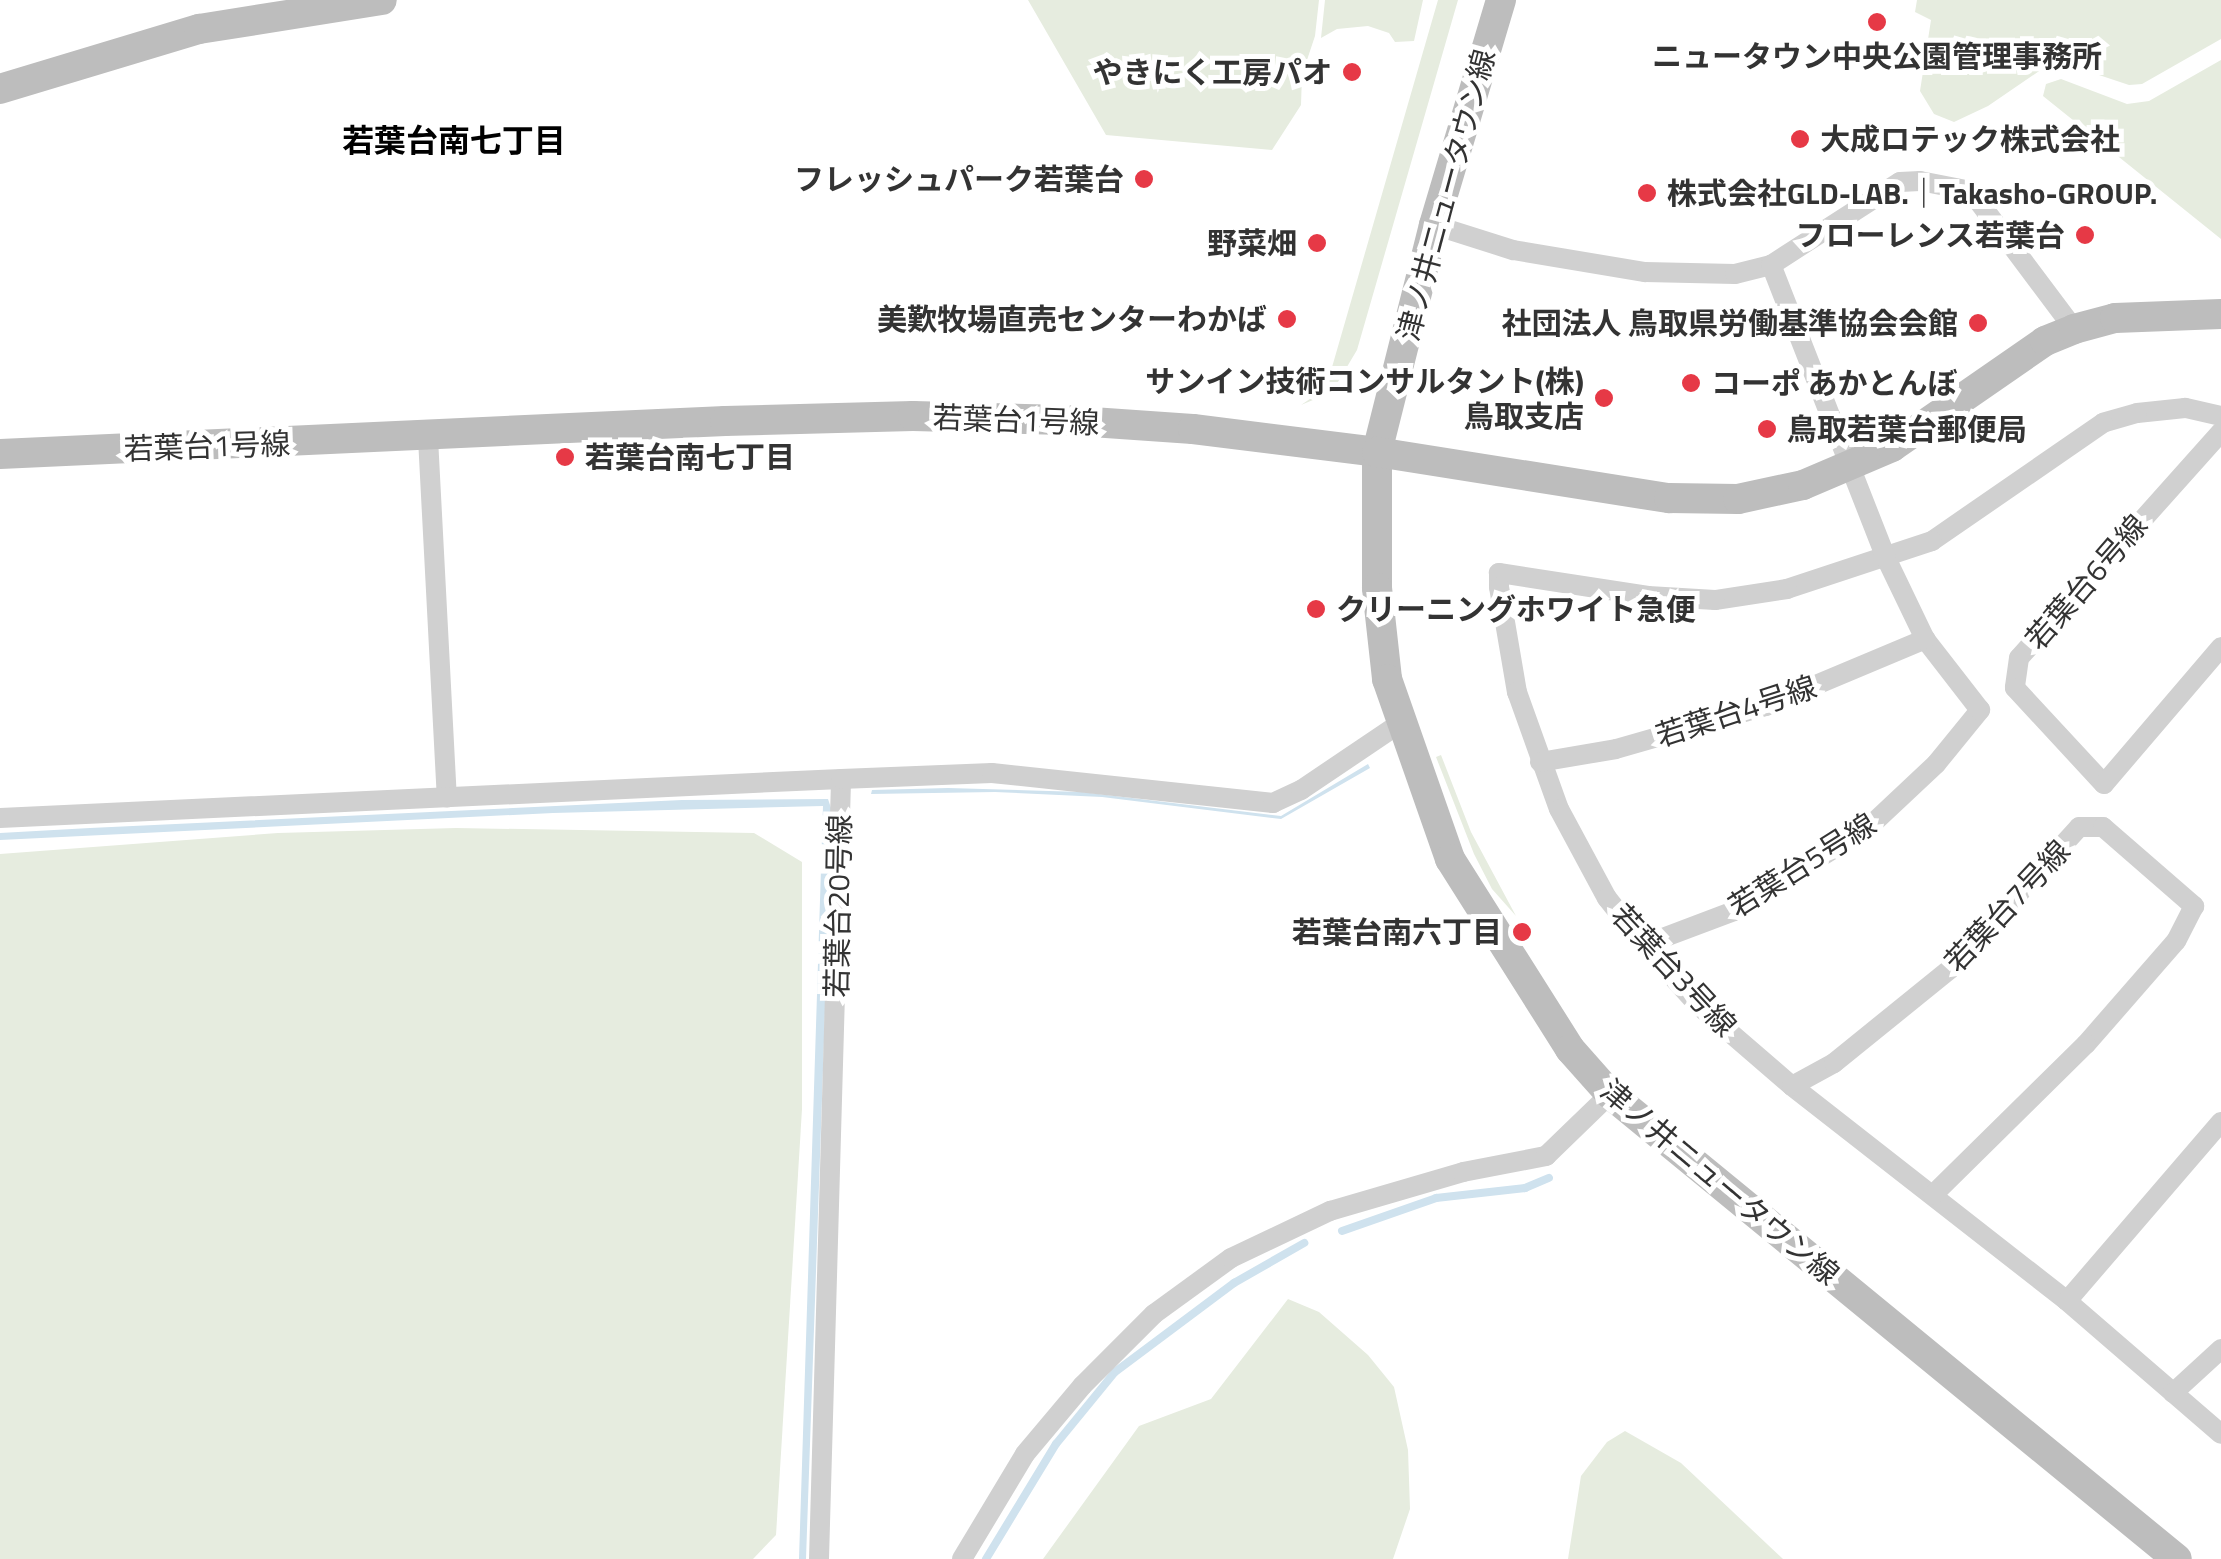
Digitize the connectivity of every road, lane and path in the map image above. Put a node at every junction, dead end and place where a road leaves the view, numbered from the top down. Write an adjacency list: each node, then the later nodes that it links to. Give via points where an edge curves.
1 (382, 0): 3 (street, via 199,29)
2 (1500, 0): 4 (street, 津ノ井ニュータウン線)
3 (0, 89)
4 (1434, 225): 5 (street, via 1513,250 1645,272 1734,274); 11 (street, 津ノ井ニュータウン線)
5 (1770, 265): 7 (street, via 1900,182 1949,186 1976,198); 13 (street)
6 (2221, 314): 7 (street, 若葉台1号線, via 2149,314)
7 (2074, 329): 13 (street, 若葉台1号線, via 2045,340 1892,448)
8 (2221, 416): 14 (street, 若葉台3号線, via 2185,408 2102,423 1932,541)
9 (2221, 432): 16 (street, 若葉台6号線, via 2019,658 2016,688 2104,784)
10 (428, 438): 11 (street, 若葉台1号線, via 913,416 1193,429); 12 (street, 若葉台1号線); 20 (street)
11 (1377, 452): 13 (street, 若葉台1号線, via 1669,498 1738,499); 17 (street, 津ノ井ニュータウン線, via 1377,588 1387,679)
12 (0, 454)
13 (1850, 466): 14 (street)
14 (1886, 558): 15 (street, 若葉台5号線); 18 (street, 若葉台3号線, via 1788,589 1715,600 1499,573 1517,692)
15 (1925, 639): 18 (street, 若葉台4号線, via 1766,706 1616,749); 22 (street, 若葉台5号線, via 1980,710 1936,764 1870,826 1802,871 1734,912)
16 (2221, 647)
17 (1402, 722): 19 (street, 若葉台20号線, via 1273,803 992,773); 24 (street, 津ノ井ニュータウン線, via 1450,859 1570,1048)
18 (1540, 762): 22 (street, 若葉台3号線, via 1607,898)
19 (841, 779): 20 (street); 31 (street, 若葉台20号線)
20 (447, 797): 21 (street)
21 (0, 818)
22 (1644, 945): 23 (street, 若葉台3号線, via 1698,1005)
23 (1792, 1086): 26 (street, 若葉台3号線); 26 (street, 若葉台7号線, via 1834,1063 1950,969 2080,827 2103,827 2194,906 2176,941 2086,1044)
24 (1610, 1094): 32 (street, via 1546,1156 1330,1211 1231,1258 1154,1314 1082,1386 1025,1454); 33 (street, 津ノ井ニュータウン線)
25 (2221, 1122): 27 (street)
26 (1934, 1196): 27 (street, 若葉台3号線)
27 (2068, 1301): 29 (street, 若葉台3号線)
28 (2221, 1349): 29 (street)
29 (2173, 1393): 30 (street, 若葉台3号線)
30 (2221, 1434)
31 (819, 1559)
32 (962, 1559)
33 (2178, 1559)

